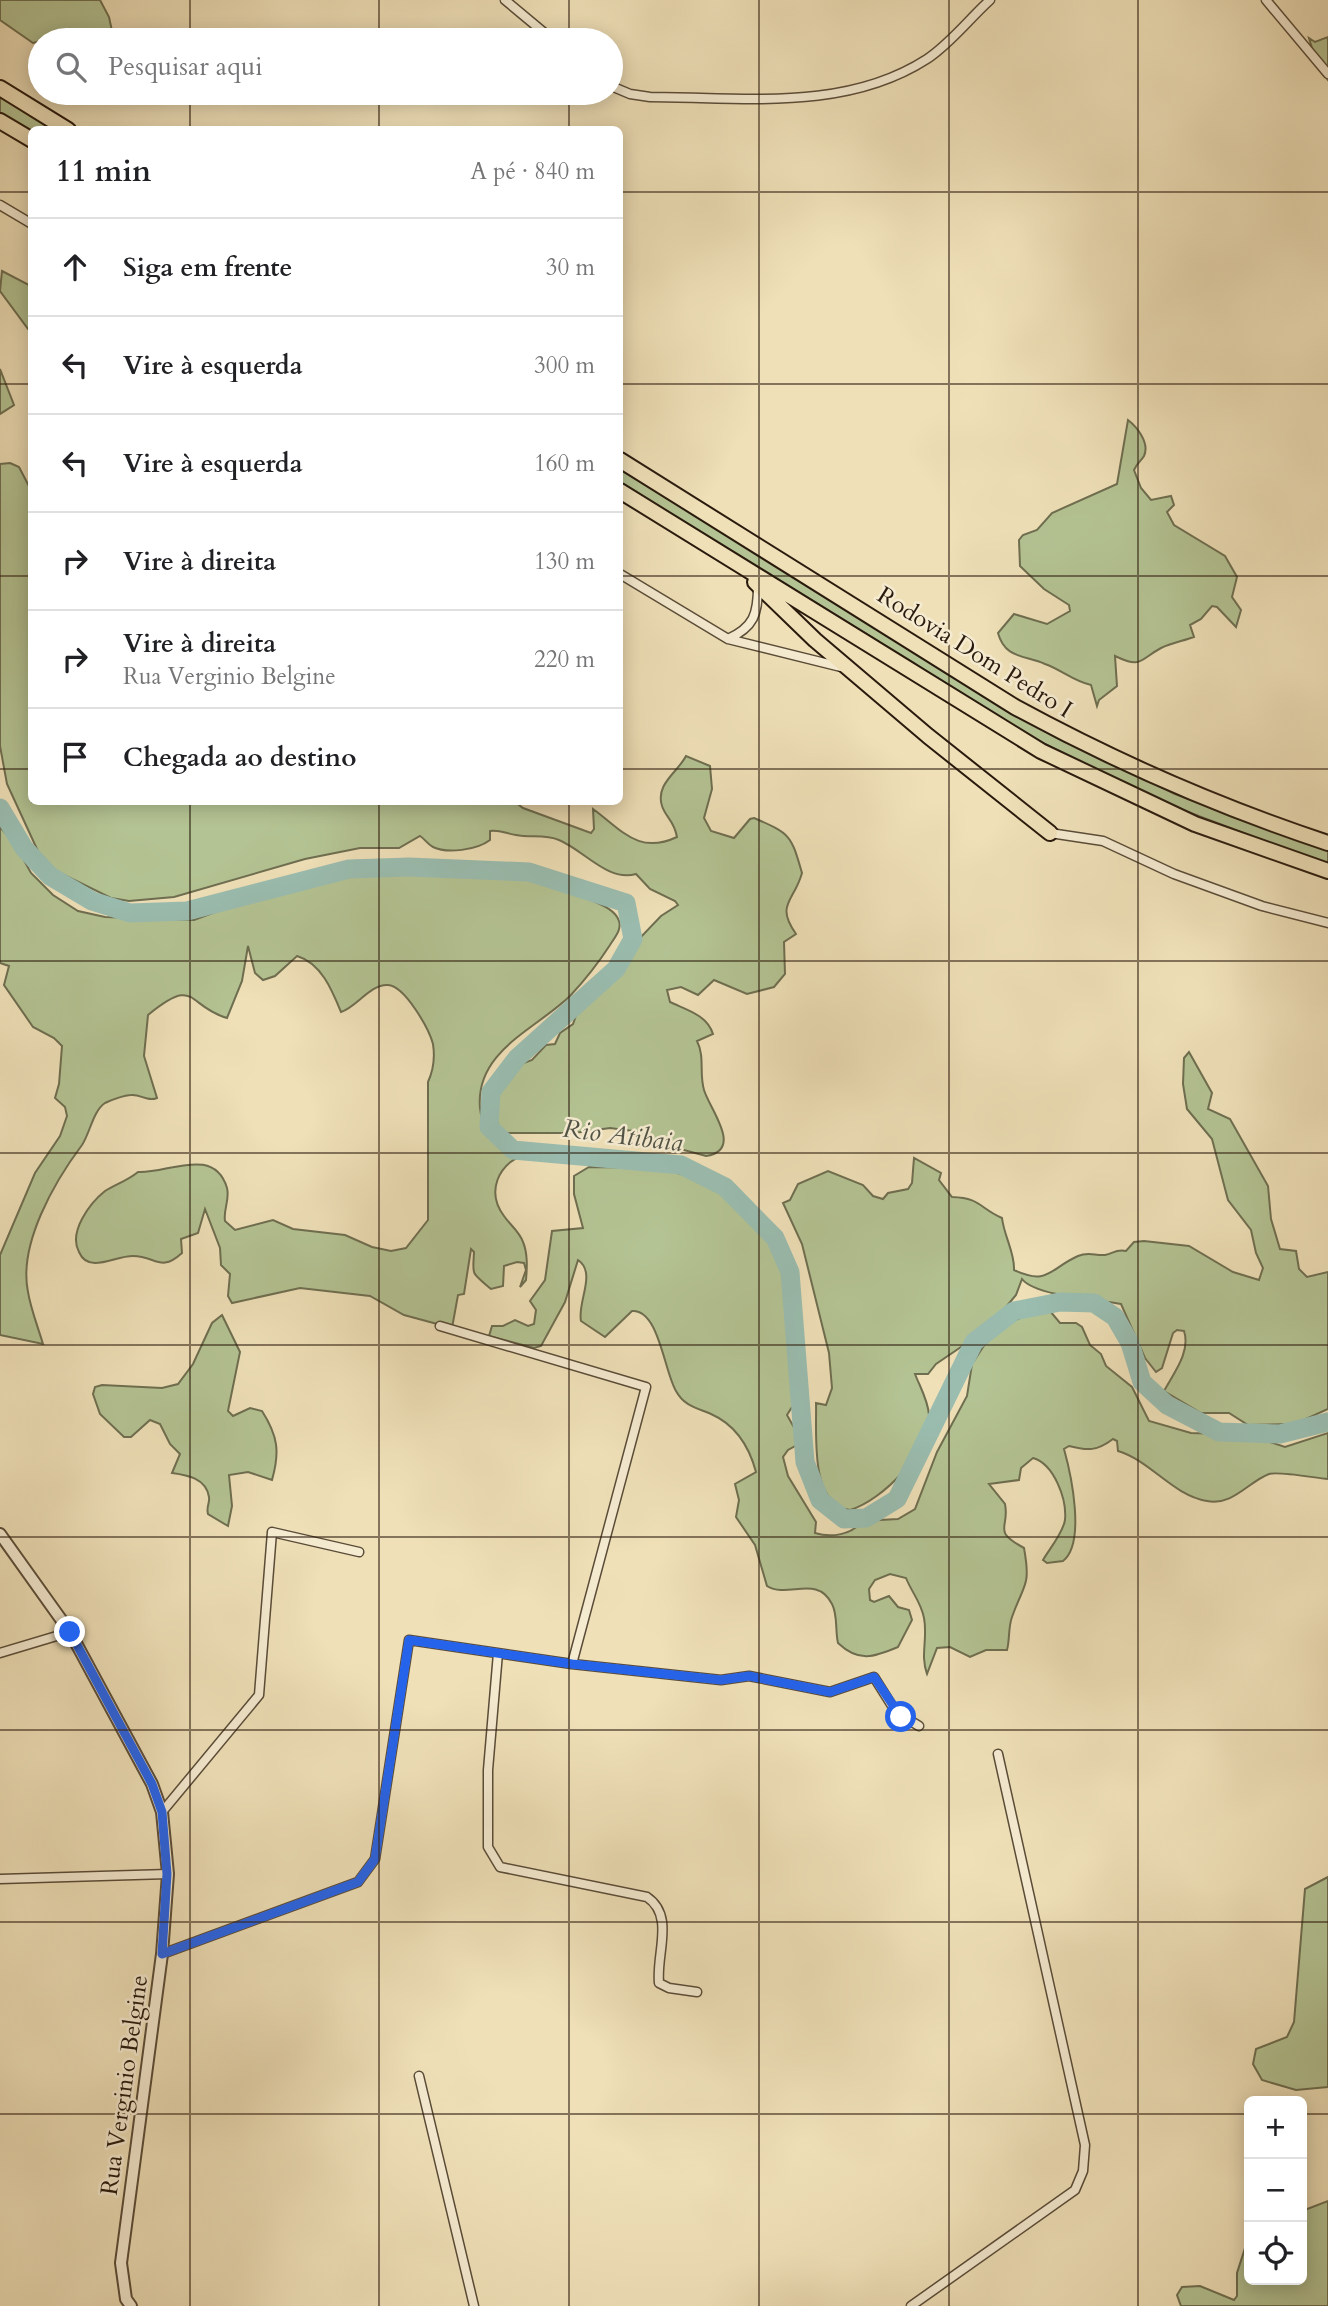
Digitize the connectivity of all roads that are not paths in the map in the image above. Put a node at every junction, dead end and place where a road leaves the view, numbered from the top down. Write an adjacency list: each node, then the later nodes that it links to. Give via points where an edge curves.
1 (505, 0): 4 (street)
2 (990, 0): 7 (street, via 930,57 870,87 826,96 650,97)
3 (1266, 0): 5 (street)
4 (539, 28)
5 (1328, 74)
6 (0, 88): 9 (highway)
7 (623, 91)
8 (0, 121): 10 (highway)
9 (62, 126)
10 (28, 138)
11 (0, 205): 12 (street)
12 (28, 222)
13 (623, 462): 21 (highway, Rodovia Dom Pedro I, via 1015,707 1174,787)
14 (623, 493): 15 (highway, Rodovia Dom Pedro I)
15 (689, 534): 17 (highway); 22 (highway, Rodovia Dom Pedro I, via 1041,751 1195,824)
16 (623, 576): 18 (street)
17 (758, 585): 18 (street, via 754,618 744,632); 19 (highway)
18 (728, 639): 19 (street)
19 (851, 670): 20 (highway)
20 (1050, 833): 23 (street, via 1103,841 1174,874 1262,906)
21 (1328, 843)
22 (1328, 871)
23 (1328, 923)
24 (440, 1326): 30 (street, via 646,1387)
25 (0, 1534): 27 (street, Rua Verginio Belgine)
26 (359, 1552): 33 (street, via 272,1532 259,1695)
27 (70, 1632): 28 (street); 33 (street, Rua Verginio Belgine, via 152,1784)
28 (0, 1653)
29 (498, 1653): 30 (street); 36 (street, via 409,1640 375,1859 358,1882); 37 (street, via 488,1770 491,1857 499,1867 647,1897 663,1916 659,1983 669,1989)
30 (572, 1664): 31 (street, via 721,1680 749,1676 830,1692 874,1677 896,1712)
31 (919, 1726)
32 (999, 1754): 41 (street, via 1085,2144 1083,2171 1075,2190)
33 (162, 1812): 34 (street, Rua Verginio Belgine)
34 (167, 1874): 35 (street); 36 (street, Rua Verginio Belgine)
35 (0, 1879)
36 (162, 1954): 39 (street, Rua Verginio Belgine, via 121,2263)
37 (697, 1992)
38 (419, 2076): 40 (street)
39 (128, 2303)
40 (474, 2306)
41 (911, 2306)

